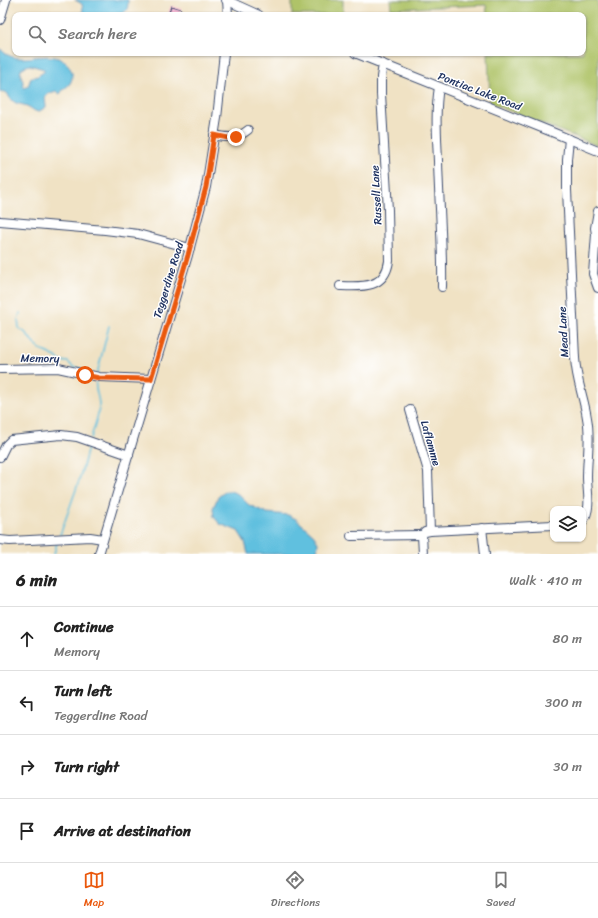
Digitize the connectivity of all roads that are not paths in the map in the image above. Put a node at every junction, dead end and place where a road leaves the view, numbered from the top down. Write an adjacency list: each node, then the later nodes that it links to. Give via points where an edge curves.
1 (6, 0): 5 (street)
2 (227, 0): 3 (street); 4 (street)
3 (228, 12)
4 (253, 12)
5 (0, 20)
6 (224, 56): 11 (street, Teggerdine Road)
7 (363, 56): 8 (street, Pontiac Lake Road)
8 (383, 64): 9 (street, Pontiac Lake Road); 17 (street, Russell Lane, via 381,94 388,210 388,270 380,281 372,284)
9 (439, 88): 12 (street, Pontiac Lake Road); 18 (street, via 436,134)
10 (248, 130): 11 (street, via 232,138)
11 (214, 135): 16 (street, Teggerdine Road, via 206,187)
12 (569, 139): 13 (street, Pontiac Lake Road); 25 (street, Mead Lane, via 567,190 575,358 589,431)
13 (598, 151)
14 (598, 211): 19 (street, via 594,228 596,234 593,274)
15 (0, 221): 16 (street, via 138,234)
16 (190, 248): 21 (street, Teggerdine Road)
17 (340, 286)
18 (442, 287)
19 (598, 288)
20 (0, 369): 21 (street, Memory, via 51,368 66,369 99,378)
21 (151, 379): 23 (street, Teggerdine Road)
22 (410, 410): 28 (street, Laflamme, via 428,471)
23 (129, 454): 24 (street, via 77,437 61,435 11,440); 31 (street, Teggerdine Road)
24 (0, 457)
25 (586, 517)
26 (550, 525): 27 (street)
27 (482, 528): 28 (street); 35 (street)
28 (430, 530): 29 (street)
29 (422, 535): 30 (street); 34 (street)
30 (351, 536)
31 (103, 539): 32 (street, via 90,537); 33 (street, Teggerdine Road)
32 (0, 540)
33 (99, 554)
34 (423, 554)
35 (485, 554)

